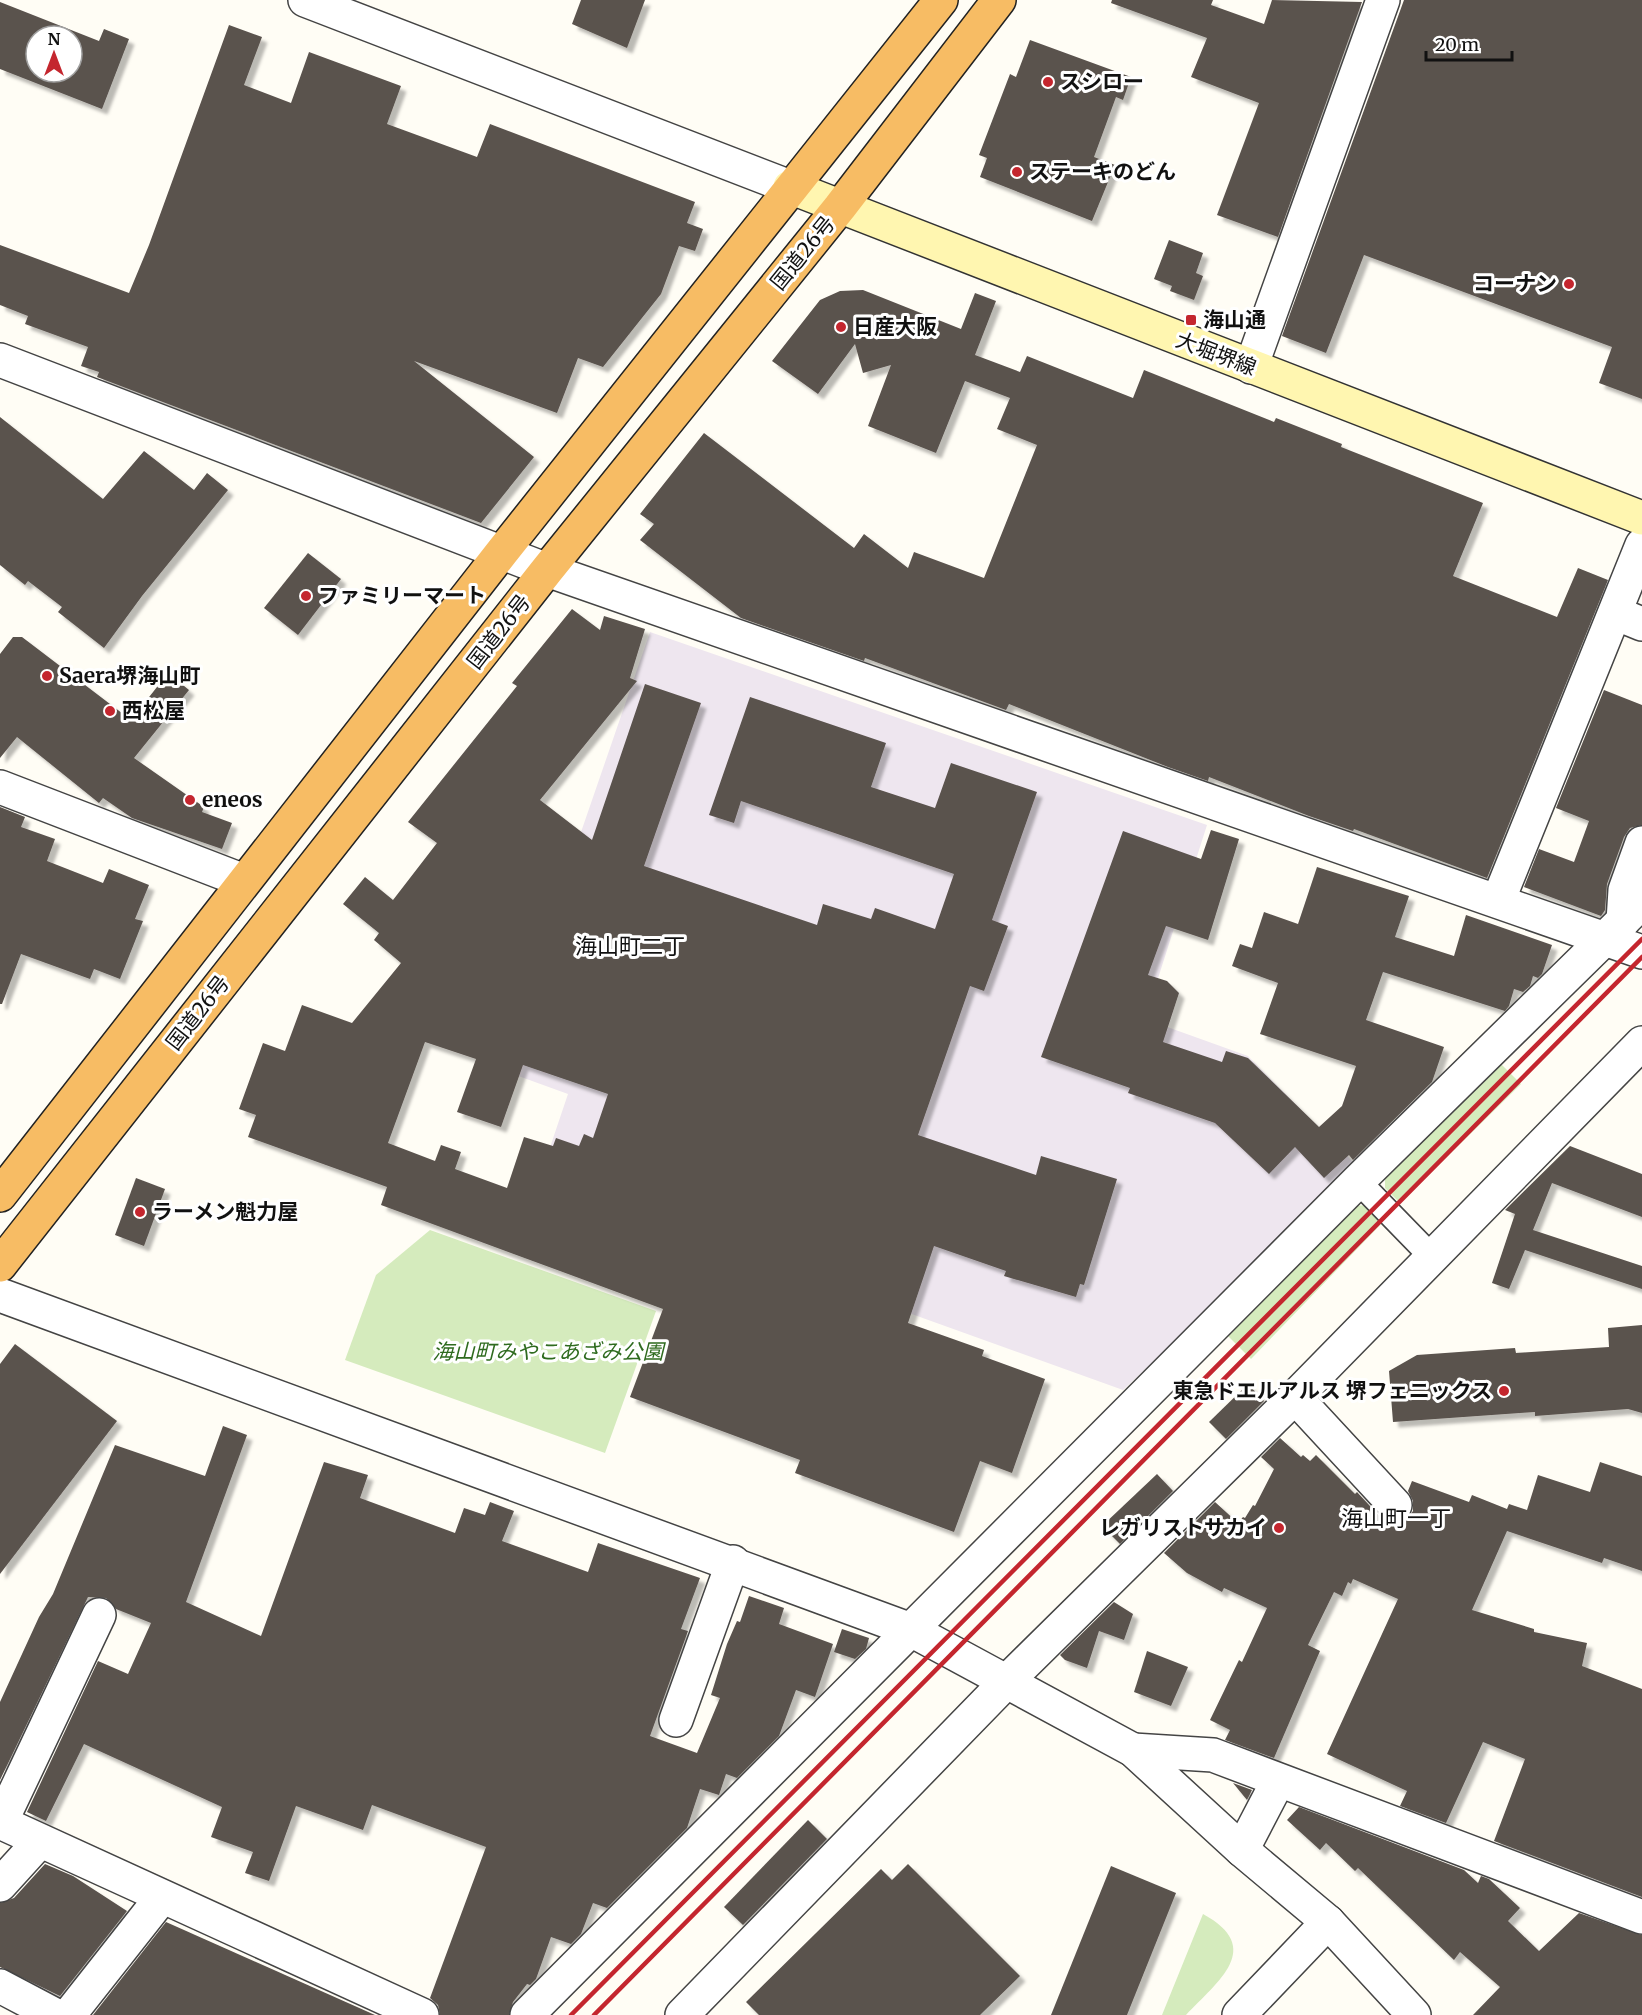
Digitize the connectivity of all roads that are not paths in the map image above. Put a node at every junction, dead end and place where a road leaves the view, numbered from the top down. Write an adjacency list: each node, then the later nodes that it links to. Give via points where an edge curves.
1 (305, 0): 5 (street)
2 (941, 0): 5 (highway)
3 (999, 0): 6 (highway, 国道26号)
4 (1383, 0): 8 (street)
5 (790, 187): 6 (main road, 大堀堺線); 11 (highway)
6 (840, 207): 8 (main road, 大堀堺線); 12 (highway, 国道26号)
7 (0, 360): 11 (street)
8 (1251, 367): 9 (main road, 大堀堺線)
9 (1642, 518)
10 (1642, 545): 13 (street)
11 (501, 552): 12 (street); 16 (highway)
12 (547, 570): 17 (street); 24 (highway, 国道26号)
13 (1628, 619): 17 (street)
14 (0, 787): 16 (street)
15 (1642, 843): 18 (street, via 1625,890)
16 (244, 881): 22 (highway)
17 (1498, 902): 18 (street)
18 (1623, 920): 19 (street); 21 (street)
19 (1642, 952)
20 (1642, 1043): 23 (street)
21 (1358, 1181): 23 (street); 30 (street)
22 (0, 1195)
23 (1432, 1257): 26 (street)
24 (0, 1264)
25 (0, 1295): 28 (street)
26 (1295, 1397): 27 (street); 31 (street)
27 (1395, 1505)
28 (733, 1562): 30 (street); 32 (street)
29 (99, 1615): 35 (street)
30 (911, 1630): 31 (street); 46 (street)
31 (1008, 1680): 33 (street); 47 (street)
32 (676, 1720)
33 (1133, 1750): 34 (street, via 1213,1755); 37 (street)
34 (1278, 1781): 37 (street); 40 (street)
35 (0, 1822): 36 (street)
36 (40, 1841): 38 (street); 39 (street)
37 (1242, 1850): 41 (street)
38 (0, 1885)
39 (162, 1897): 44 (street); 45 (street)
40 (1642, 1917)
41 (1328, 1922): 48 (street); 49 (street)
42 (0, 1986): 43 (street)
43 (55, 2015)
44 (69, 2015)
45 (422, 2015)
46 (527, 2015)
47 (682, 2015)
48 (1239, 2015)
49 (1414, 2015)

